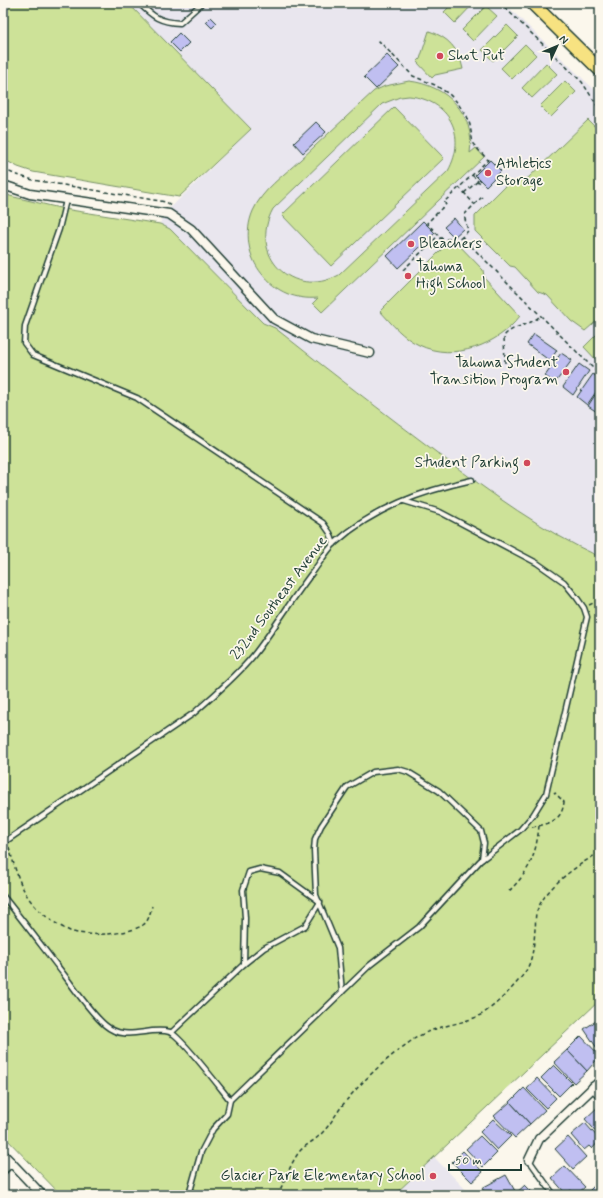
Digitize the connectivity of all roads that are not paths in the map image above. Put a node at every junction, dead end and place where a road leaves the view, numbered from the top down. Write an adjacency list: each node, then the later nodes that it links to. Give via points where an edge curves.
1 (139, 3): 2 (lane, via 152,16 166,23 180,23)
2 (202, 3)
3 (532, 3): 4 (main road)
4 (600, 70)
5 (3, 185): 6 (street, via 30,194)
6 (66, 200): 7 (street, via 169,214 191,229 274,319 311,340); 10 (lane, via 59,229 25,326 24,343 33,355 137,398 323,523)
7 (370, 353)
8 (472, 480): 9 (lane, 232nd Southeast Avenue)
9 (404, 500): 10 (lane, 232nd Southeast Avenue, via 358,524); 12 (lane, via 440,512 537,563 564,582 584,608 587,617 546,794 520,830)
10 (334, 544): 11 (lane, 232nd Southeast Avenue, via 253,656 222,688 194,713)
11 (3, 843)
12 (482, 860): 14 (lane, via 484,843 481,831 438,791 408,772 398,769 373,772 347,786 315,839 314,873 316,894); 16 (lane, via 419,927 370,965)
13 (3, 896): 17 (lane, via 106,1026 121,1033 140,1034 155,1030)
14 (320, 902): 15 (lane, via 305,926 264,948); 15 (lane, via 280,873 260,869 249,872 243,890); 16 (lane, via 338,948)
15 (244, 964): 17 (lane)
16 (342, 992): 21 (lane)
17 (172, 1033): 21 (lane, via 202,1064)
18 (600, 1081): 19 (street)
19 (593, 1087): 20 (street); 23 (street, via 539,1139)
20 (600, 1095)
21 (230, 1100): 27 (lane, via 227,1114 213,1129 201,1152)
22 (3, 1154): 24 (street)
23 (529, 1160): 28 (lane)
24 (11, 1162): 25 (street); 26 (street)
25 (3, 1170)
26 (42, 1195)
27 (189, 1195)
28 (554, 1195)

